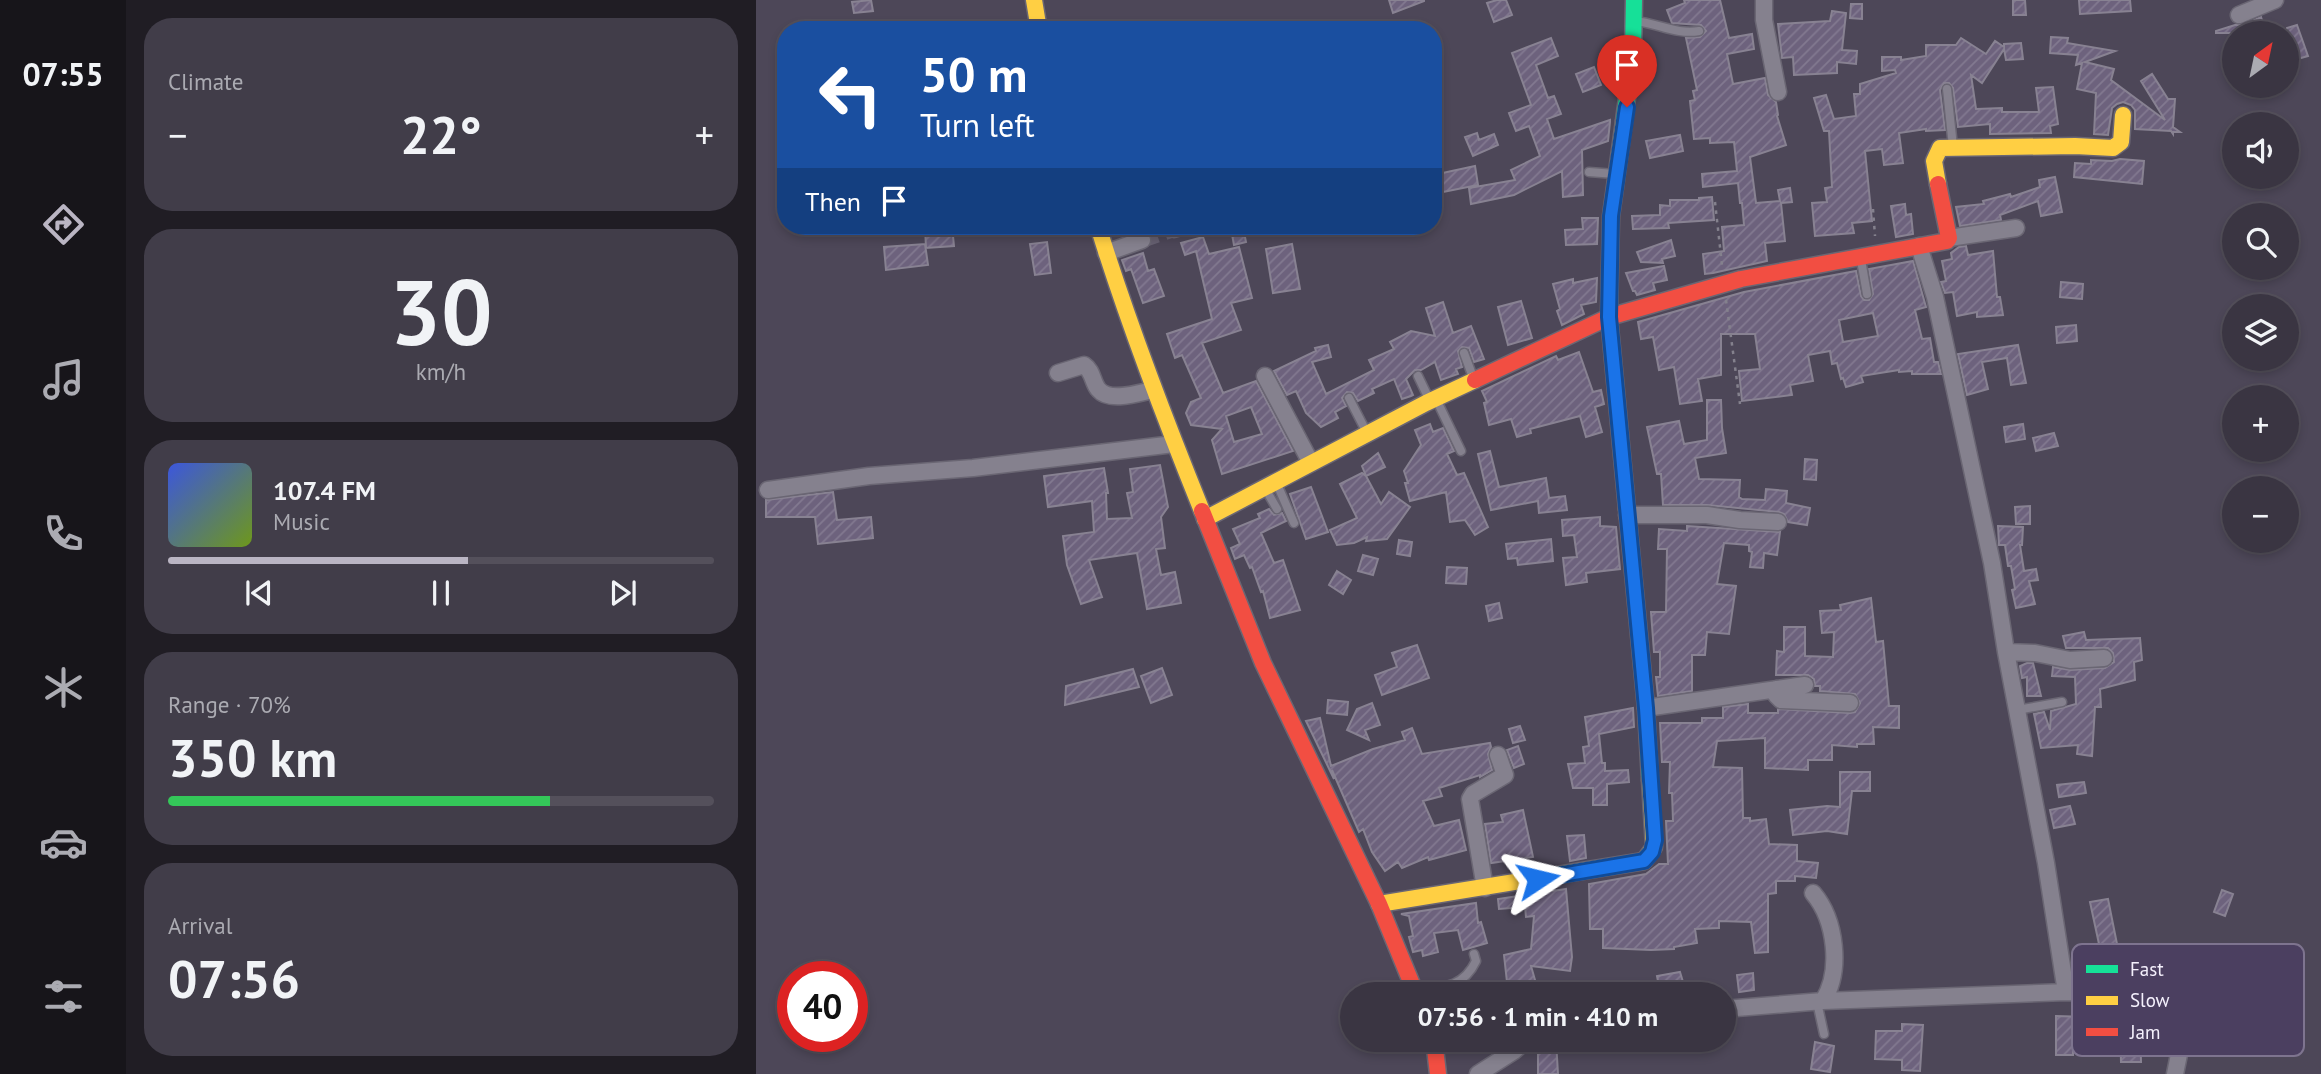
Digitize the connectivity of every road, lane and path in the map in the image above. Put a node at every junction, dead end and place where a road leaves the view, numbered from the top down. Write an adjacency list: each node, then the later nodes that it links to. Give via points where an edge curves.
1 (1034, 0): 6 (street)
2 (1634, 0): 7 (street)
3 (1764, 0): 10 (street)
4 (2275, 0): 5 (street)
5 (2239, 15)
6 (1038, 21)
7 (1635, 21): 8 (lane, via 1682,32); 14 (street)
8 (1699, 31)
9 (1947, 89): 12 (lane)
10 (1778, 92)
11 (2123, 115): 12 (street, via 2121,142 2113,148)
12 (1953, 147): 19 (street, via 1940,148 1935,155)
13 (1589, 172): 14 (lane)
14 (1618, 175): 26 (street, via 1611,216)
15 (1715, 202): 24 (path)
16 (1873, 209): 23 (path)
17 (2016, 228): 19 (street)
18 (1101, 235): 22 (street)
19 (1949, 238): 21 (street)
20 (1142, 240): 22 (street)
21 (1919, 246): 23 (street); 47 (street, via 1935,297 1973,473)
22 (1107, 253): 32 (street)
23 (1868, 255): 24 (street); 25 (lane)
24 (1724, 284): 26 (street); 35 (path)
25 (1867, 294)
26 (1609, 317): 31 (street); 43 (street)
27 (1464, 353): 31 (lane)
28 (1058, 373): 32 (street, via 1084,365 1107,396)
29 (1265, 376): 39 (street)
30 (1418, 376): 34 (lane)
31 (1474, 380): 34 (street)
32 (1153, 390): 37 (street)
33 (1349, 398): 36 (lane)
34 (1433, 399): 36 (street); 38 (lane)
35 (1740, 404)
36 (1367, 433): 39 (street)
37 (1174, 444): 41 (street); 44 (street)
38 (1461, 451)
39 (1311, 463): 40 (street)
40 (1270, 484): 42 (lane); 44 (street); 46 (lane)
41 (768, 490)
42 (1277, 509)
43 (1627, 515): 45 (street, via 1707,515); 53 (street)
44 (1205, 519): 58 (street, via 1263,663)
45 (1778, 522)
46 (1294, 523)
47 (2006, 652): 48 (street, via 2070,660); 54 (street)
48 (2104, 658)
49 (1805, 685): 50 (street)
50 (1776, 689): 52 (street, via 1781,700); 53 (street)
51 (2062, 702): 54 (lane)
52 (1850, 704)
53 (1646, 708): 56 (street, via 1655,840 1648,857)
54 (2017, 710): 62 (street)
55 (1498, 755): 56 (street, via 1505,775 1470,799)
56 (1485, 888): 58 (street)
57 (1813, 894): 64 (street, via 1829,920 1833,951 1831,986)
58 (1379, 904): 60 (street)
59 (1474, 954): 61 (lane, via 1476,961)
60 (1411, 982)
61 (1459, 982)
62 (2066, 992): 63 (street); 64 (street)
63 (2072, 992)
64 (1820, 1001): 65 (street); 66 (lane)
65 (1736, 1008)
66 (1824, 1034)
67 (1435, 1052): 70 (street)
68 (1512, 1052): 71 (street)
69 (2179, 1056): 72 (street)
70 (1438, 1074)
71 (1478, 1074)
72 (2175, 1074)

